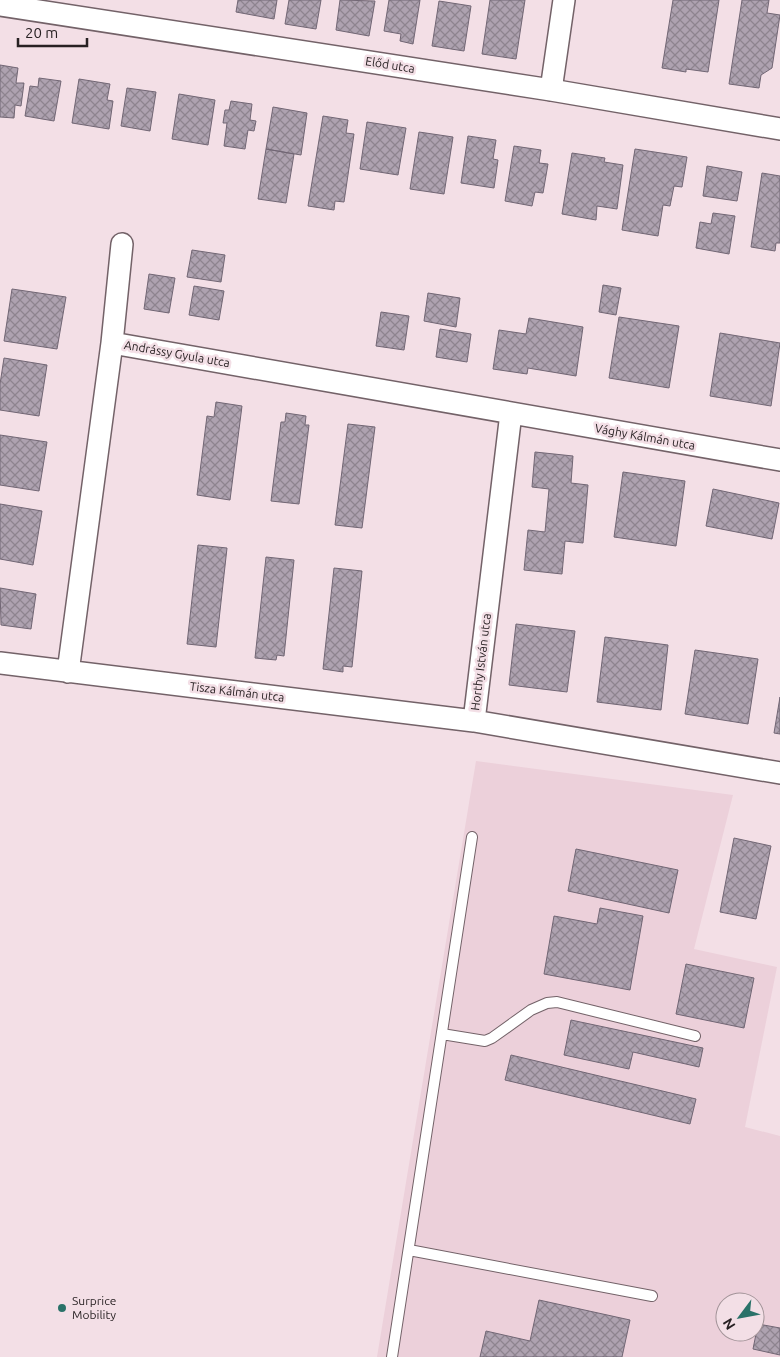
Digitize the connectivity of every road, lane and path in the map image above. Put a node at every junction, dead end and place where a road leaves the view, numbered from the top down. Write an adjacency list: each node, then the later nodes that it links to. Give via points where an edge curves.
1 (564, 0): 3 (street)
2 (8, 4): 3 (street, Előd utca)
3 (551, 90): 4 (street, Előd utca)
4 (780, 129)
5 (122, 244): 6 (street)
6 (112, 343): 7 (street, Andrássy Gyula utca); 10 (street, Andrássy Gyula utca)
7 (511, 413): 8 (street, Vághy Kálmán utca); 11 (street, Horthy István utca)
8 (780, 460)
9 (0, 663): 10 (street, Tisza Kálmán utca)
10 (68, 672): 11 (street, Tisza Kálmán utca)
11 (474, 721): 12 (street, Horthy István utca)
12 (780, 772)
13 (472, 837): 14 (lane)
14 (442, 1034): 15 (lane, via 485,1041 531,1010 556,1002); 16 (lane)
15 (695, 1036)
16 (408, 1250): 17 (lane); 18 (lane)
17 (652, 1296)
18 (392, 1357)

